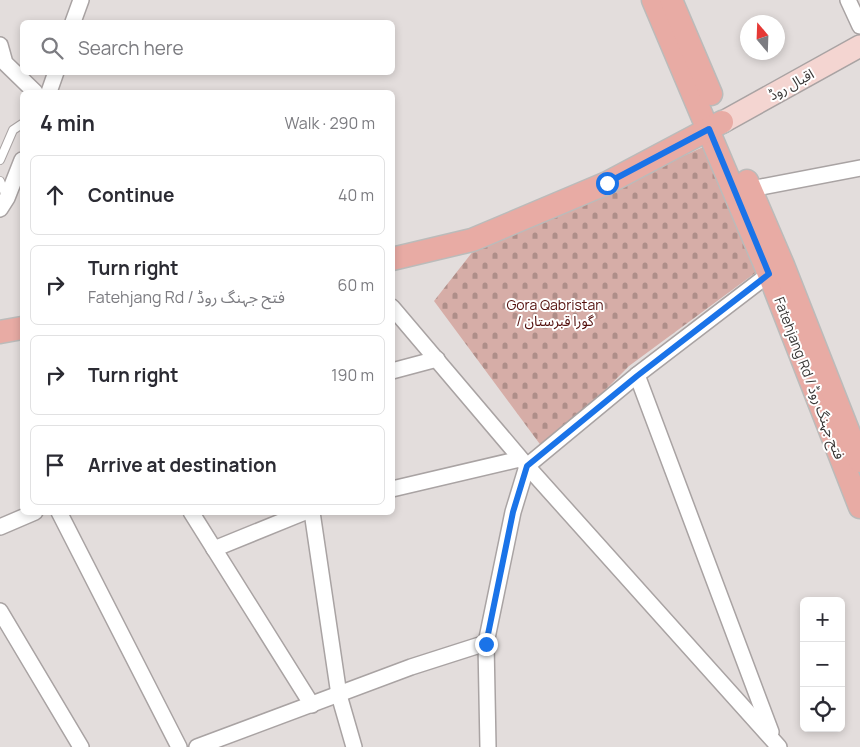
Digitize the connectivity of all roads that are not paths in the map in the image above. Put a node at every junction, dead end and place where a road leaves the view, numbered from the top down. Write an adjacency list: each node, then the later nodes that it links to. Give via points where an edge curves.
1 (81, 0): 5 (street)
2 (653, 0): 14 (main road, Fatehjang Rd / فتح جہنگ روڈ)
3 (671, 0): 14 (main road, Fatehjang Rd / فتح جہنگ روڈ)
4 (848, 0): 6 (street)
5 (74, 20)
6 (860, 26)
7 (0, 45): 9 (street)
8 (860, 46): 14 (main road, اقبال روڈ)
9 (3, 64): 11 (street)
10 (55, 75): 12 (street)
11 (32, 90)
12 (50, 90)
13 (20, 125): 15 (lane, via 13,130)
14 (716, 126): 19 (main road, Fatehjang Rd / فتح جہنگ روڈ); 21 (main road, via 607,183 472,240); 22 (main road, Fatehjang Rd / فتح جہنگ روڈ)
15 (0, 160)
16 (20, 165): 20 (street)
17 (860, 168): 19 (street)
18 (0, 181): 20 (lane)
19 (751, 189): 29 (main road, Fatehjang Rd / فتح جہنگ روڈ)
20 (4, 203)
21 (395, 258)
22 (769, 274): 28 (street); 32 (main road, Fatehjang Rd / فتح جہنگ روڈ)
23 (395, 311): 26 (street)
24 (20, 328): 25 (main road)
25 (0, 332)
26 (437, 360): 27 (street); 30 (street)
27 (395, 370)
28 (637, 376): 30 (street); 44 (street)
29 (860, 461)
30 (524, 462): 31 (street); 41 (street); 44 (street)
31 (395, 488)
32 (860, 507)
33 (28, 515): 38 (street)
34 (61, 515): 46 (street)
35 (193, 515): 39 (street)
36 (298, 515): 39 (street)
37 (312, 515): 42 (street)
38 (0, 528)
39 (214, 549): 43 (street)
40 (0, 611): 45 (street)
41 (486, 644): 42 (street, via 411,667); 49 (street)
42 (339, 695): 43 (street); 48 (street)
43 (312, 705): 47 (street)
44 (776, 744)
45 (81, 747)
46 (179, 747)
47 (197, 747)
48 (354, 747)
49 (488, 747)

